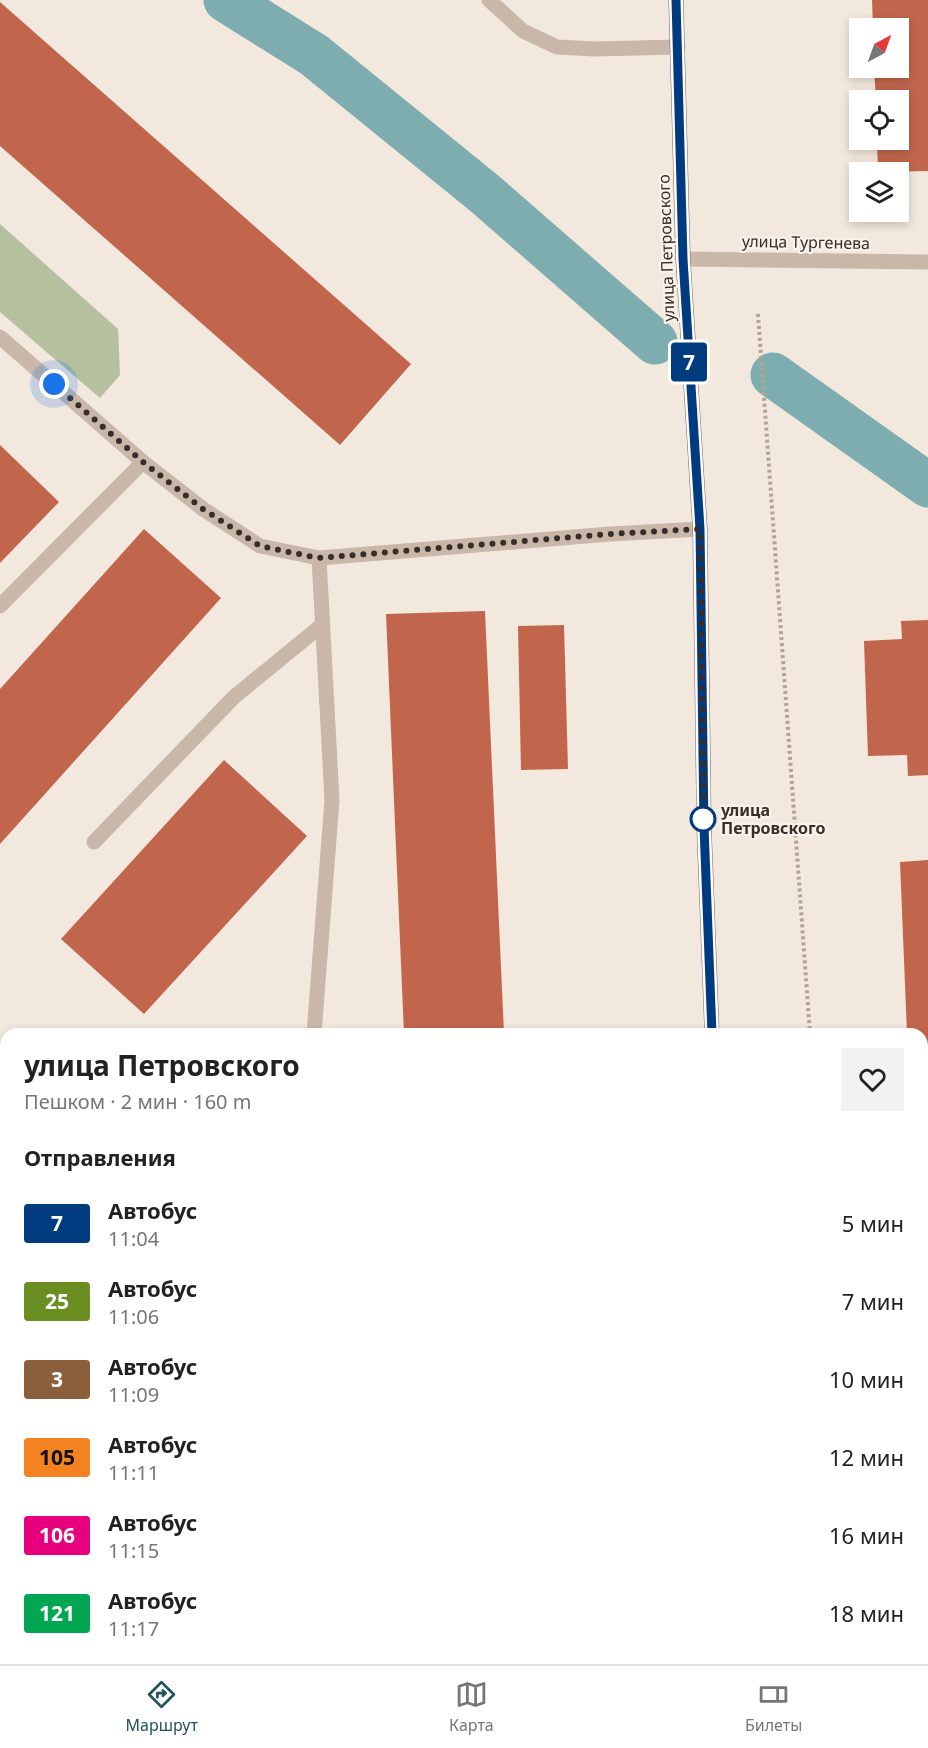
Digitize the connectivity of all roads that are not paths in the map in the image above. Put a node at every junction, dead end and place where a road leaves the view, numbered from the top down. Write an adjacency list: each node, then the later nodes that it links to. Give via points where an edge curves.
1 (489, 0): 3 (street, via 523,31 557,47)
2 (676, 0): 3 (main road, улица Петровского)
3 (678, 48): 4 (main road, улица Петровского)
4 (683, 259): 5 (street, улица Тургенева); 8 (main road, улица Петровского)
5 (928, 262)
6 (0, 337): 7 (street)
7 (143, 462): 9 (street, via 203,509 260,546); 10 (street)
8 (700, 529): 9 (street); 14 (main road, улица Петровского, via 704,827)
9 (318, 558): 11 (street)
10 (0, 606)
11 (322, 625): 12 (street, via 234,697); 13 (street, via 332,800)
12 (94, 842)
13 (314, 1028)
14 (712, 1028)

